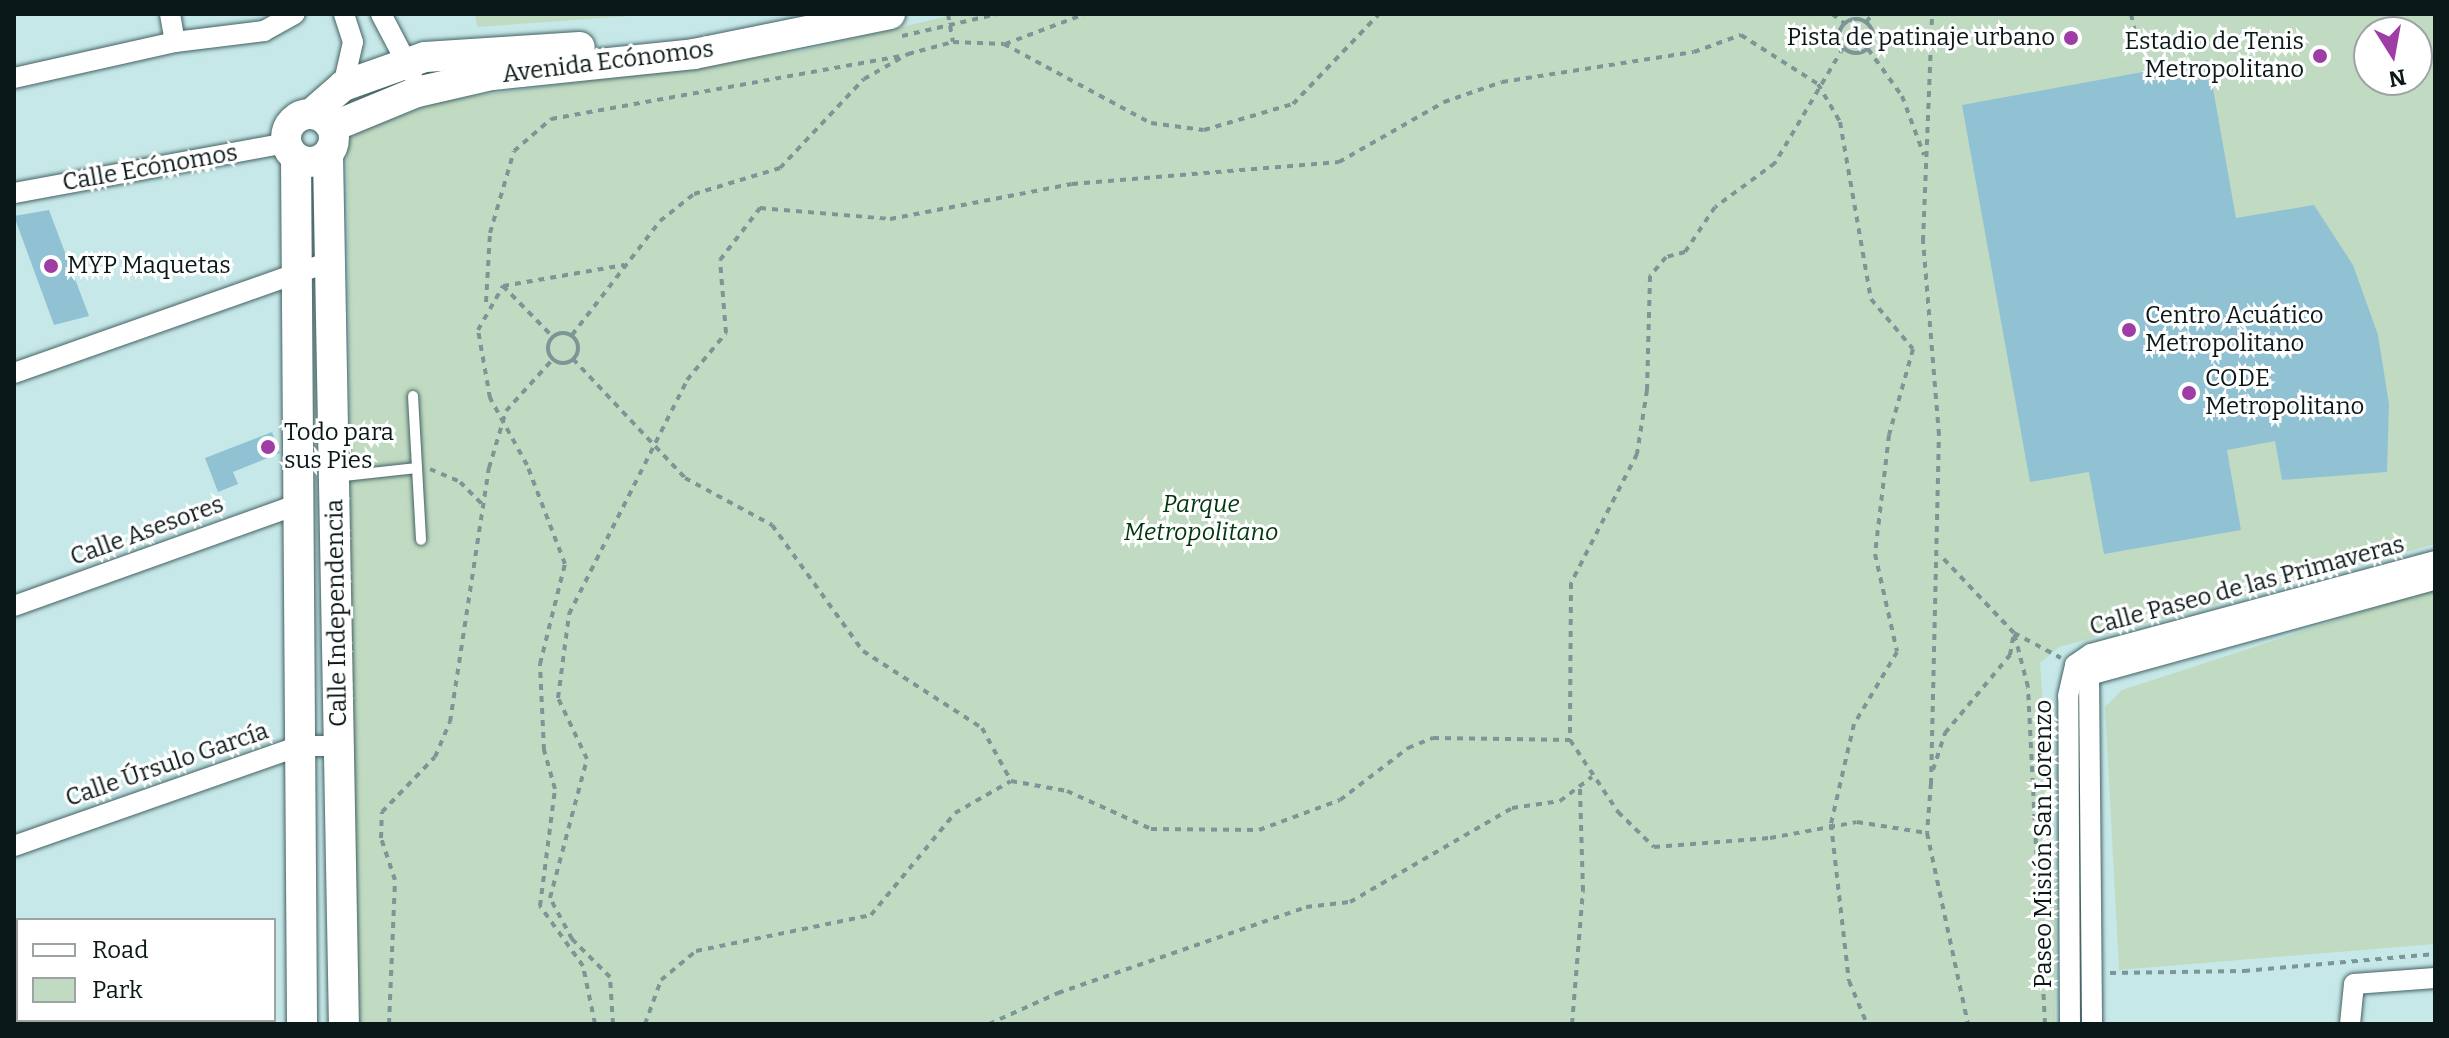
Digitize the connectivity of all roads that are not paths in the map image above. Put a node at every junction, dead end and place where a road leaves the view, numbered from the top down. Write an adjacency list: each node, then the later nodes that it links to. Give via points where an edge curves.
1 (170, 14): 7 (street)
2 (295, 14): 7 (street, via 264,31)
3 (344, 14): 11 (street, via 353,42)
4 (381, 14): 9 (street)
5 (799, 14): 8 (street, Avenida Ecónomos)
6 (890, 14): 8 (street, Avenida Ecónomos)
7 (175, 42): 10 (street)
8 (693, 44): 9 (street, Avenida Ecónomos); 12 (street, Avenida Ecónomos)
9 (410, 63): 11 (street, Avenida Ecónomos); 12 (street)
10 (14, 78)
11 (343, 86): 13 (street, Avenida Ecónomos)
12 (417, 92): 13 (street, Avenida Ecónomos)
13 (324, 132): 14 (street, Calle Ecónomos, via 313,162); 14 (street, via 295,120); 16 (street, Calle Independencia)
14 (291, 150): 15 (street, Calle Ecónomos); 17 (street, Calle Independencia)
15 (14, 193)
16 (330, 262): 17 (street); 21 (street, Calle Independencia)
17 (295, 275): 18 (street); 22 (street, Calle Independencia)
18 (14, 373)
19 (413, 396): 20 (lane)
20 (417, 468): 21 (lane); 23 (lane)
21 (334, 478): 29 (street, Calle Independencia)
22 (296, 505): 26 (street, Calle Asesores); 28 (street, Calle Independencia)
23 (421, 540)
24 (2435, 561): 27 (street, Calle Paseo de las Primaveras, via 2091,654)
25 (2435, 580): 27 (street, Calle Paseo de las Primaveras)
26 (14, 606)
27 (2082, 670): 34 (street, Paseo Misión San Lorenzo, via 2068,696); 35 (street, Paseo Misión San Lorenzo)
28 (299, 746): 29 (street, Calle Úrsulo García); 30 (street, Calle Úrsulo García); 32 (street, Calle Independencia)
29 (339, 746): 33 (street, Calle Independencia)
30 (14, 846)
31 (2435, 978): 36 (street, via 2354,984)
32 (302, 1024)
33 (344, 1024)
34 (2070, 1024)
35 (2092, 1024)
36 (2350, 1024)

